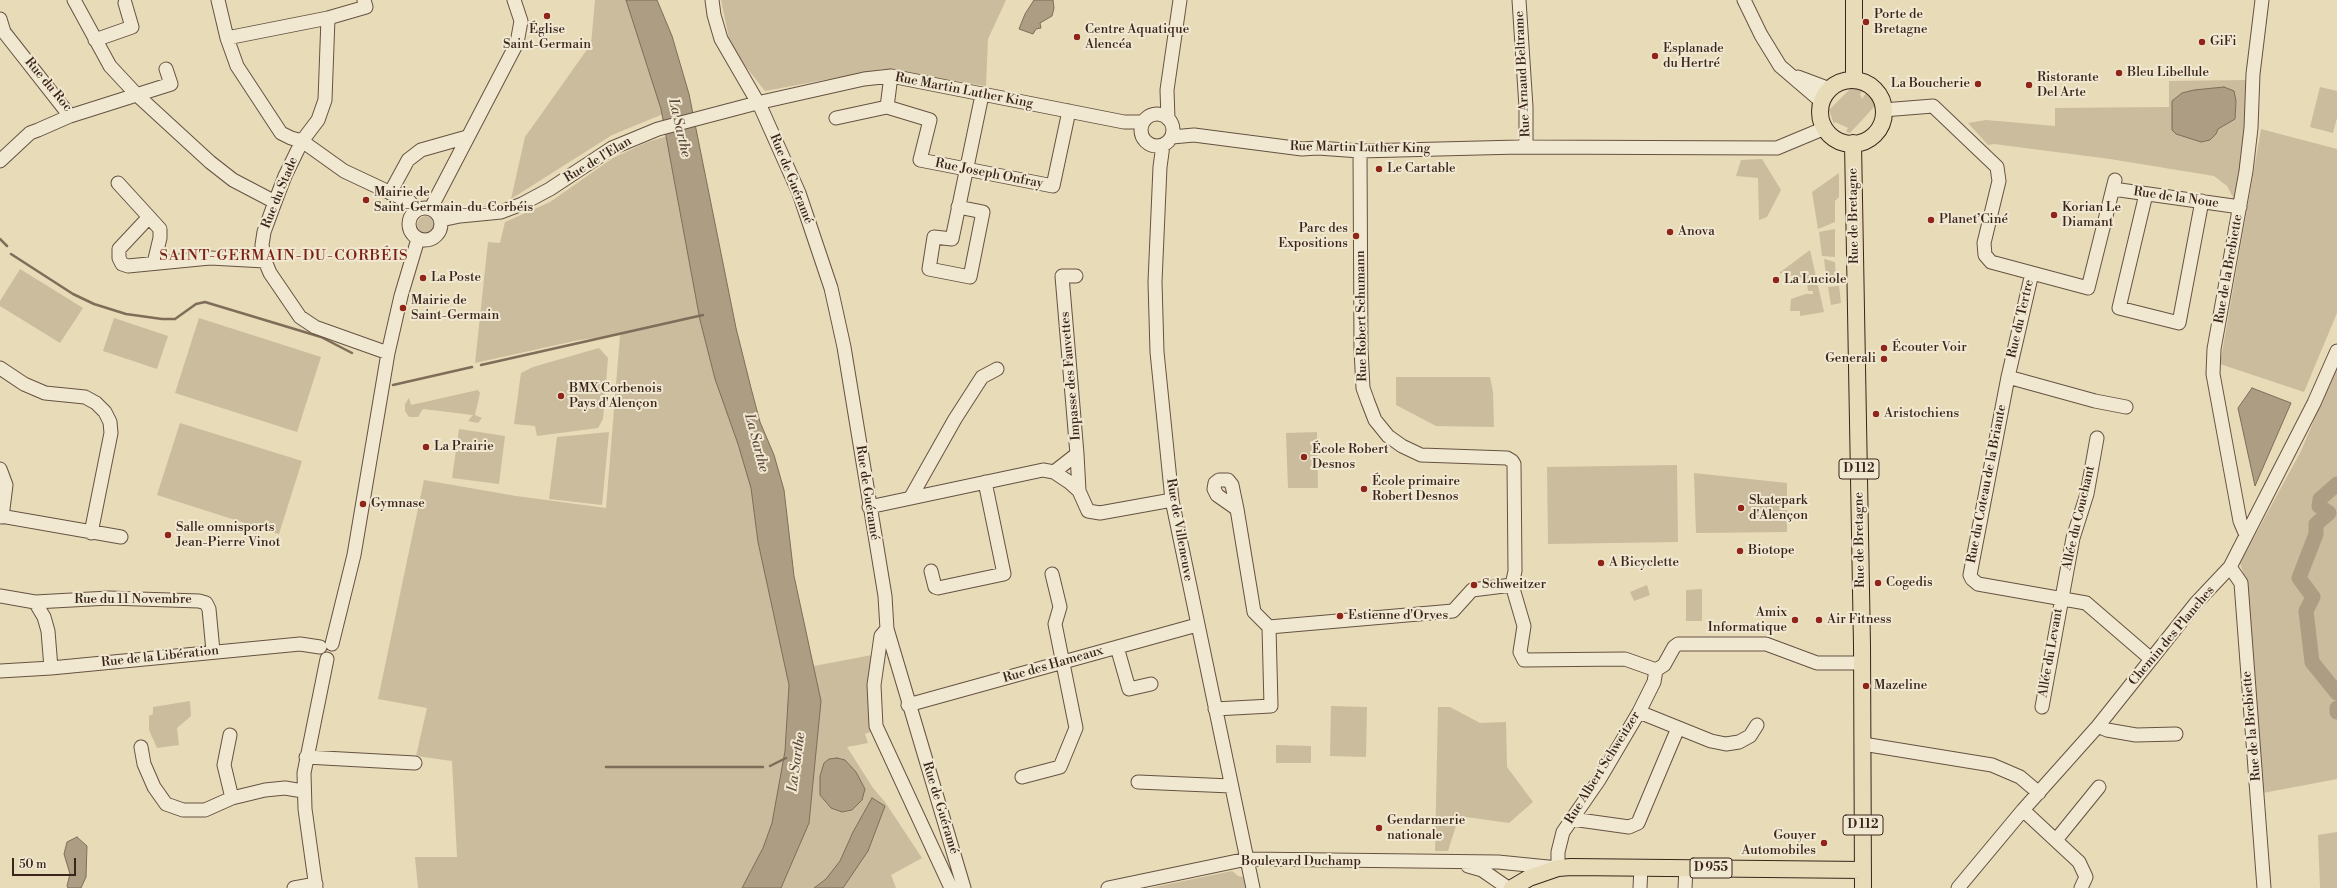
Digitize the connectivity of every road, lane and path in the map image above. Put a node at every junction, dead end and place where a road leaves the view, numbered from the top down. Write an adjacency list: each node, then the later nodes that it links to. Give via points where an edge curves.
1 (74, 0): 15 (street)
2 (218, 0): 14 (street)
3 (364, 0): 12 (street, via 366,7)
4 (514, 0): 32 (street, via 521,21 517,43)
5 (712, 0): 23 (street, Rue de Guéramé, via 721,39)
6 (1180, 0): 19 (street)
7 (1519, 0): 35 (street, Rue Arnaud Beltrame)
8 (1744, 0): 22 (street, via 1769,51 1791,75)
9 (1854, 0): 18 (main road)
10 (2262, 0): 46 (street, Rue de la Brebiette, via 2253,74 2251,128)
11 (125, 3): 15 (street, via 132,27)
12 (328, 18): 14 (street); 33 (street, Rue du Stade, via 325,100 318,120)
13 (0, 19): 27 (street, Rue du Roc, via 4,32)
14 (227, 38): 33 (street, via 237,66 282,133)
15 (95, 40): 20 (street, via 110,66)
16 (166, 69): 20 (street, Rue du Roc, via 171,84)
17 (891, 76): 21 (street, Rue Martin Luther King); 23 (street, Rue Martin Luther King, via 864,79); 24 (street)
18 (1854, 80): 22 (main road, via 1843,81); 25 (main road, via 1866,83 1876,91)
19 (1167, 90): 29 (street); 31 (street, Rue de Villeneuve)
20 (137, 95): 27 (street, Rue du Roc); 43 (street, via 233,180)
21 (982, 95): 26 (street, Rue Martin Luther King); 39 (street)
22 (1826, 95): 30 (main road, via 1820,113)
23 (757, 103): 50 (street, Rue de l'Elan, via 658,129 612,148 550,189 501,212); 70 (street, Rue de Guéramé, via 799,193 831,288 844,347)
24 (887, 107): 28 (street); 39 (street, Rue Joseph Onfray, via 930,120 920,160)
25 (1883, 110): 34 (main road, via 1882,121 1874,134 1864,141); 54 (street, Rue du Tertre, via 1933,106 1997,167 1999,181 1984,243 1984,255 1991,262)
26 (1070, 111): 29 (street, Rue Martin Luther King); 39 (street, Rue Joseph Onfray, via 1053,186)
27 (70, 116): 37 (street, via 30,133)
28 (836, 118)
29 (1146, 128): 31 (street, via 1158,146); 31 (street, via 1161,114); 38 (street)
30 (1825, 128): 34 (main road, via 1835,139); 35 (street, Rue Martin Luther King, via 1778,148)
31 (1169, 132): 36 (street, Rue Martin Luther King); 38 (street, Rue de Villeneuve)
32 (467, 137): 41 (street, via 436,144 408,160); 47 (street)
33 (302, 141): 41 (street, via 344,170); 43 (street, Rue du Stade)
34 (1853, 143): 90 (main road, Rue de Bretagne / D 112)
35 (1526, 147): 36 (street, Rue Martin Luther King, via 1425,149)
36 (1360, 154): 79 (street, Rue Robert Schumann, via 1363,388 1375,420 1388,436 1402,446 1421,455 1507,458 1512,461 1515,571)
37 (0, 161)
38 (1160, 167): 69 (street, Rue de Villeneuve, via 1155,282 1157,344)
39 (966, 169): 45 (street)
40 (118, 183): 49 (street)
41 (390, 193): 48 (street, via 410,202)
42 (2146, 194): 44 (street, Rue de la Noue); 44 (street, via 2119,308 2179,323); 54 (street, Rue de la Noue, via 2114,185 2088,288)
43 (275, 202): 52 (street, Rue du Stade, via 264,232 262,245)
44 (2202, 202): 46 (street, Rue de la Noue)
45 (958, 207): 45 (street, via 983,212 970,277 929,270 934,237 952,240)
46 (2240, 207): 74 (street, Rue de la Brebiette, via 2214,350 2213,374 2240,521)
47 (431, 208): 48 (street); 50 (street, via 438,213)
48 (416, 210): 51 (street, via 409,225)
49 (149, 217): 53 (street, via 160,229); 53 (street, via 119,249 119,258 122,264 128,266)
50 (441, 220): 51 (street, via 439,233 434,238 426,241)
51 (418, 239): 57 (street)
52 (265, 261): 53 (street, via 210,258); 57 (street, Rue du Stade, via 270,273 300,317 315,327)
53 (154, 264)
54 (2032, 273): 60 (street, Rue du Tertre)
55 (1076, 276): 63 (street, Impasse des Fauvettes, via 1062,276)
56 (2337, 351): 74 (street, Chemin des Planches, via 2308,416)
57 (388, 353): 86 (street, via 354,555)
58 (0, 368): 73 (street, via 24,384 45,393 85,397 105,412 110,422 111,433)
59 (997, 368): 68 (street, via 982,377 955,419)
60 (2008, 377): 61 (street, Rue du Tertre, via 2094,401); 81 (street, Rue du Coteau de la Briante, via 1970,575 1978,584)
61 (2126, 407)
62 (2098, 438): 81 (street, Allée du Couchant)
63 (1078, 454): 65 (street); 67 (street, Impasse des Fauvettes)
64 (0, 469): 72 (street, via 6,484)
65 (1054, 472): 66 (street, via 1043,470); 67 (street)
66 (985, 482): 68 (street); 77 (street, via 1004,574 938,588 935,587)
67 (1079, 491): 69 (street, via 1088,511 1100,513)
68 (911, 498): 70 (street)
69 (1172, 500): 83 (street, Rue de Villeneuve)
70 (869, 507): 85 (street, Rue de Guéramé, via 885,596)
71 (1237, 509): 84 (street, via 1254,612)
72 (1, 516): 73 (street)
73 (91, 533): 75 (street)
74 (2246, 535): 76 (street, Chemin des Planches)
75 (121, 537)
76 (2230, 567): 89 (street, Chemin des Planches, via 2196,603); 138 (street, Rue de la Brebiette, via 2241,583)
77 (932, 571)
78 (1052, 574): 91 (street, via 1060,607 1055,624)
79 (1512, 585): 84 (street, via 1472,590 1453,611); 93 (street, via 1524,626 1520,652 1524,660 1625,658)
80 (0, 596): 82 (street, Rue du 11 Novembre)
81 (2061, 598): 89 (street, Rue du Coteau de la Briante, via 2086,603); 97 (street, Allée du Levant)
82 (34, 602): 88 (street, Rue du 11 Novembre, via 109,598 199,600 206,603 209,609); 92 (street, via 44,618 48,631)
83 (1198, 624): 87 (street, Rue des Hameaux); 98 (street, Rue de Villeneuve)
84 (1269, 627): 98 (street, via 1271,706)
85 (887, 629): 96 (street, Rue de Guéramé); 128 (street, via 881,636 874,685 876,726)
86 (326, 645): 88 (street, Rue de la Libération, via 300,644); 107 (street, via 321,655 327,659)
87 (1117, 647): 91 (street, Rue des Hameaux); 95 (street, via 1129,689)
88 (212, 651): 92 (street, Rue de la Libération)
89 (2151, 659): 101 (street, Chemin des Planches)
90 (1861, 662): 93 (street, via 1817,663 1766,644 1678,644 1664,665); 105 (main road, Rue de Bretagne / D 112)
91 (1062, 663): 96 (street, Rue des Hameaux); 109 (street, via 1076,728 1060,766)
92 (51, 668): 94 (street, Rue de la Libération)
93 (1656, 670): 99 (street, Rue Albert Schweitzer, via 1654,682)
94 (0, 671)
95 (1151, 684)
96 (908, 705): 129 (street, Rue de Guéramé)
97 (2042, 707)
98 (1215, 709): 111 (street, Rue de Villeneuve)
99 (1640, 712): 102 (street); 117 (street, Rue Albert Schweitzer)
100 (1757, 725): 102 (street, via 1750,736 1739,742 1726,744)
101 (2098, 726): 103 (street, via 2136,735); 114 (street, Chemin des Planches)
102 (1678, 728): 117 (street, via 1638,823 1630,827)
103 (2176, 734)
104 (230, 735): 115 (street, via 224,765)
105 (1863, 744): 114 (street, via 1992,765 2020,777); 125 (main road, Rue de Bretagne / D 112)
106 (141, 747): 115 (street, via 144,764 154,787 166,804 183,810 205,810)
107 (306, 757): 108 (street); 113 (street)
108 (415, 763)
109 (1022, 777)
110 (1138, 782): 111 (street)
111 (1231, 786): 119 (street, Rue de Villeneuve)
112 (2099, 787): 118 (street)
113 (303, 791): 115 (street, via 275,789); 126 (street)
114 (2039, 793): 116 (street, Chemin des Planches)
115 (232, 798)
116 (2023, 810): 118 (street); 136 (street, Chemin des Planches)
117 (1572, 819): 123 (street, Rue Albert Schweitzer, via 1560,841)
118 (2056, 840): 137 (street, via 2079,862 2086,877)
119 (1247, 859): 120 (street, Boulevard Duchamp); 130 (street, Boulevard Duchamp); 131 (street, Rue de Villeneuve)
120 (1448, 862): 121 (street, Boulevard Duchamp); 132 (street, Boulevard Duchamp, via 1482,870)
121 (1498, 862): 123 (street, Boulevard Duchamp); 132 (street)
122 (1641, 867): 123 (main road, Boulevard Duchamp / D 955); 124 (main road, Boulevard Duchamp / D 955); 133 (street)
123 (1558, 868): 132 (main road, Boulevard Duchamp / D 955)
124 (1686, 868): 125 (main road, Boulevard Duchamp / D 955); 134 (street)
125 (1863, 870): 135 (main road, Rue de Bretagne / D 112)
126 (316, 886): 127 (street)
127 (294, 888)
128 (951, 888)
129 (964, 888)
130 (1108, 888)
131 (1253, 888)
132 (1510, 888)
133 (1640, 888)
134 (1685, 888)
135 (1863, 888)
136 (1958, 888)
137 (2081, 888)
138 (2264, 888)

